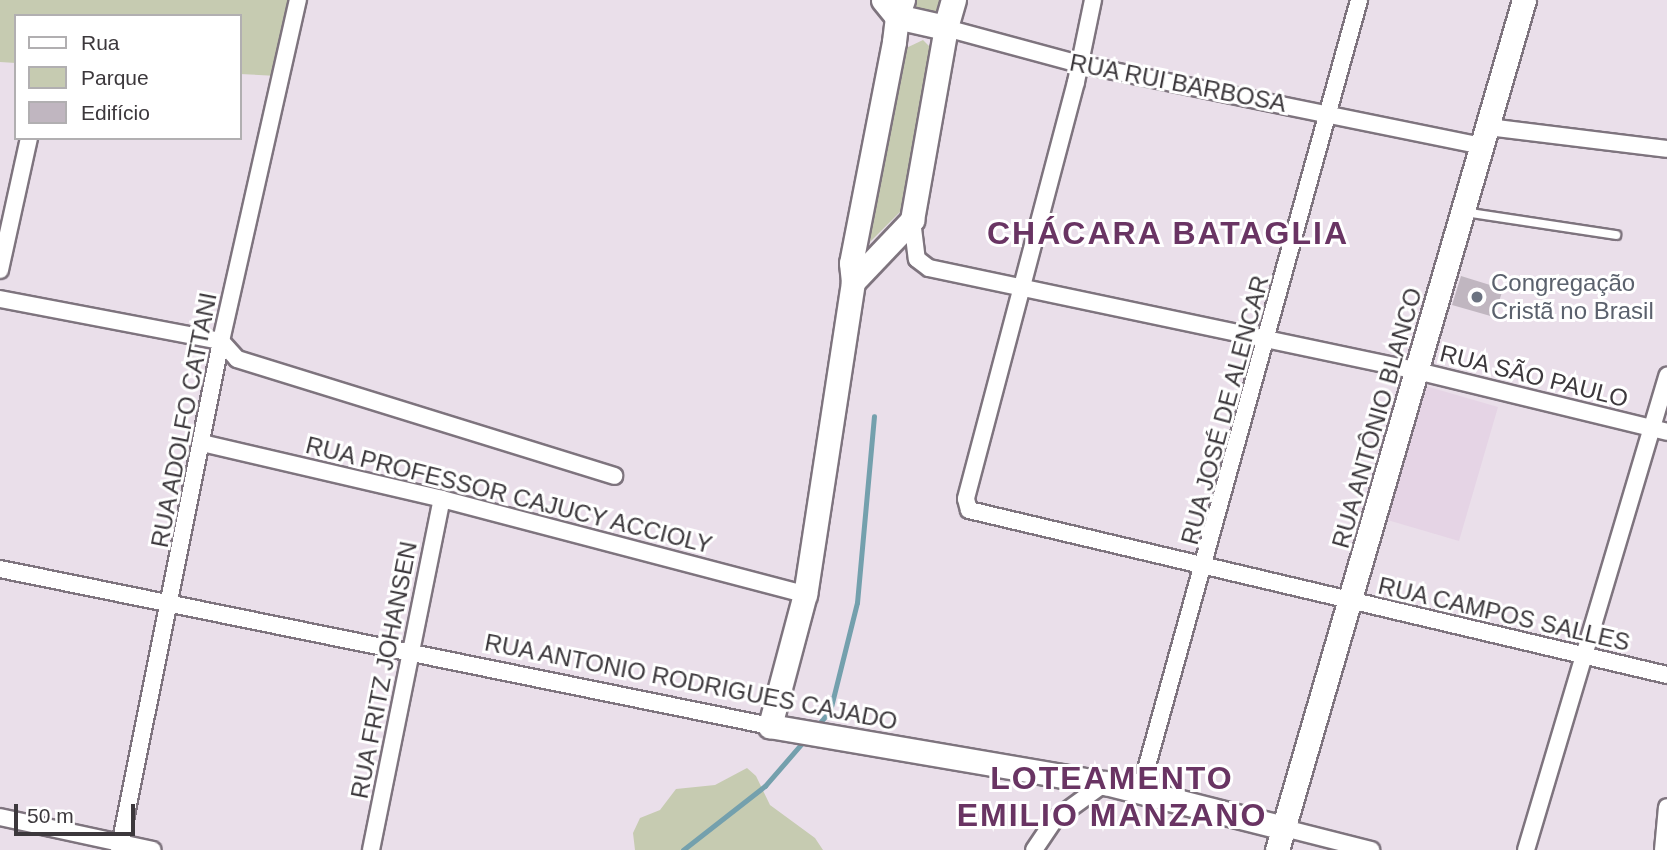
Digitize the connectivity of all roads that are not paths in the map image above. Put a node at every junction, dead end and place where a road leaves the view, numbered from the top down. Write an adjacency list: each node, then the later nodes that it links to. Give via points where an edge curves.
1 (298, 0): 21 (street, RUA ADOLFO CATTANI)
2 (954, 0): 7 (main road)
3 (1093, 0): 8 (street)
4 (1359, 0): 9 (street, RUA JOSÉ DE ALENCAR)
5 (1524, 0): 10 (street, RUA ANTÔNIO BLANCO)
6 (894, 6): 7 (main road, RUA RUI BARBOSA); 17 (street, via 851,263)
7 (946, 29): 8 (street, RUA RUI BARBOSA); 14 (street)
8 (1079, 64): 9 (street, RUA RUI BARBOSA); 18 (street)
9 (1331, 113): 10 (street, RUA RUI BARBOSA); 20 (street, RUA JOSÉ DE ALENCAR)
10 (1485, 136): 12 (street, RUA RUI BARBOSA); 13 (street, RUA ANTÔNIO BLANCO)
11 (29, 140): 16 (street)
12 (1667, 149)
13 (1462, 212): 15 (lane); 22 (street, RUA ANTÔNIO BLANCO)
14 (912, 220): 17 (street); 18 (street, RUA SÃO PAULO, via 914,249 922,265)
15 (1616, 235)
16 (0, 270)
17 (853, 282): 30 (street)
18 (1020, 289): 20 (street, RUA SÃO PAULO); 28 (street, RUA CAMPOS SALLES, via 965,505 975,513)
19 (0, 299): 21 (street)
20 (1268, 339): 22 (street, RUA SÃO PAULO); 28 (street, RUA JOSÉ DE ALENCAR)
21 (221, 341): 25 (street, RUA ADOLFO CATTANI); 26 (street, via 237,359)
22 (1418, 371): 24 (street, RUA SÃO PAULO); 31 (street, RUA ANTÔNIO BLANCO)
23 (1667, 376): 24 (street)
24 (1660, 430): 34 (street)
25 (202, 443): 27 (street, RUA PROFESSOR CAJUCY ACCIOLY); 32 (street, RUA ADOLFO CATTANI)
26 (614, 476)
27 (442, 499): 30 (street, RUA PROFESSOR CAJUCY ACCIOLY); 33 (street, RUA FRITZ JOHANSEN)
28 (1205, 568): 31 (street, RUA CAMPOS SALLES); 38 (street, RUA JOSÉ DE ALENCAR)
29 (0, 569): 32 (street, RUA ANTONIO RODRIGUES CAJADO)
30 (805, 594): 36 (street)
31 (1352, 601): 34 (street, RUA CAMPOS SALLES); 41 (street, RUA ANTÔNIO BLANCO)
32 (170, 605): 33 (street, RUA ANTONIO RODRIGUES CAJADO); 42 (street, RUA ADOLFO CATTANI)
33 (411, 656): 36 (street, RUA ANTONIO RODRIGUES CAJADO); 44 (street, RUA FRITZ JOHANSEN)
34 (1585, 658): 35 (street, RUA CAMPOS SALLES); 48 (street)
35 (1667, 675)
36 (775, 727): 37 (street, RUA ANTONIO RODRIGUES CAJADO)
37 (1105, 783): 38 (street, RUA ANTONIO RODRIGUES CAJADO); 45 (street, via 1062,812)
38 (1140, 791): 41 (street, RUA ANTONIO RODRIGUES CAJADO)
39 (1667, 807): 49 (street)
40 (0, 817): 42 (street)
41 (1284, 828): 46 (street, RUA ANTÔNIO BLANCO); 47 (street, RUA ANTONIO RODRIGUES CAJADO)
42 (119, 847): 43 (street)
43 (152, 850)
44 (371, 850)
45 (1034, 850)
46 (1277, 850)
47 (1371, 850)
48 (1526, 850)
49 (1663, 850)

